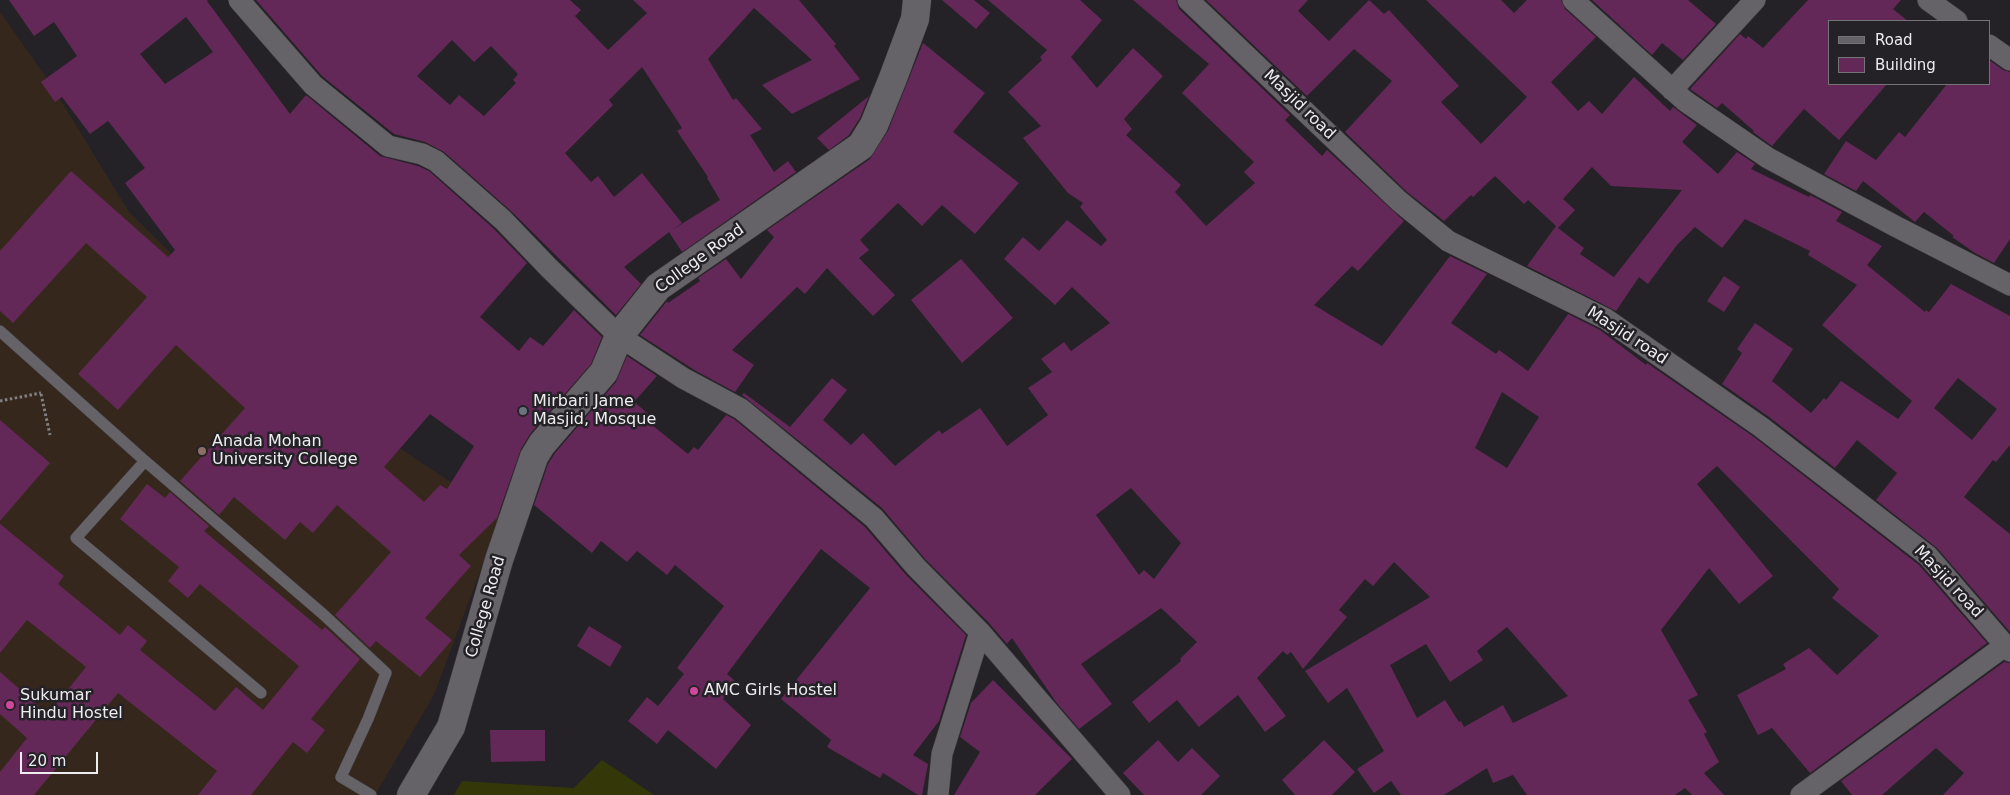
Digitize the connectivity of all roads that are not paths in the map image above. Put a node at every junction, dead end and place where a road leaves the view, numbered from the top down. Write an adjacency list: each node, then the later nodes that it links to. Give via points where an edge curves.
1 (239, 0): 13 (street, via 313,85 388,146 422,154 436,161 503,220)
2 (917, 0): 13 (street, College Road, via 915,19 893,78 874,125 861,146 658,288)
3 (1188, 0): 16 (street, Masjid road, via 1399,201 1448,240 1606,319 1761,426 1928,556)
4 (1573, 0): 10 (street)
5 (1755, 0): 10 (street)
6 (1928, 0): 7 (street)
7 (1956, 20)
8 (1990, 46): 9 (street)
9 (2010, 60)
10 (1672, 90): 11 (street, via 1768,158)
11 (2010, 285)
12 (0, 331): 14 (lane)
13 (619, 336): 15 (street, via 683,378 741,409 778,439 874,518 916,567); 19 (street, College Road, via 604,372 534,457 499,560 451,727)
14 (145, 461): 17 (lane, via 76,538); 18 (lane, via 324,615 386,673 341,777)
15 (980, 632): 20 (street, via 942,754); 21 (street)
16 (2008, 648): 22 (street)
17 (261, 693)
18 (371, 795)
19 (411, 795)
20 (938, 795)
21 (1120, 795)
22 (1801, 795)

